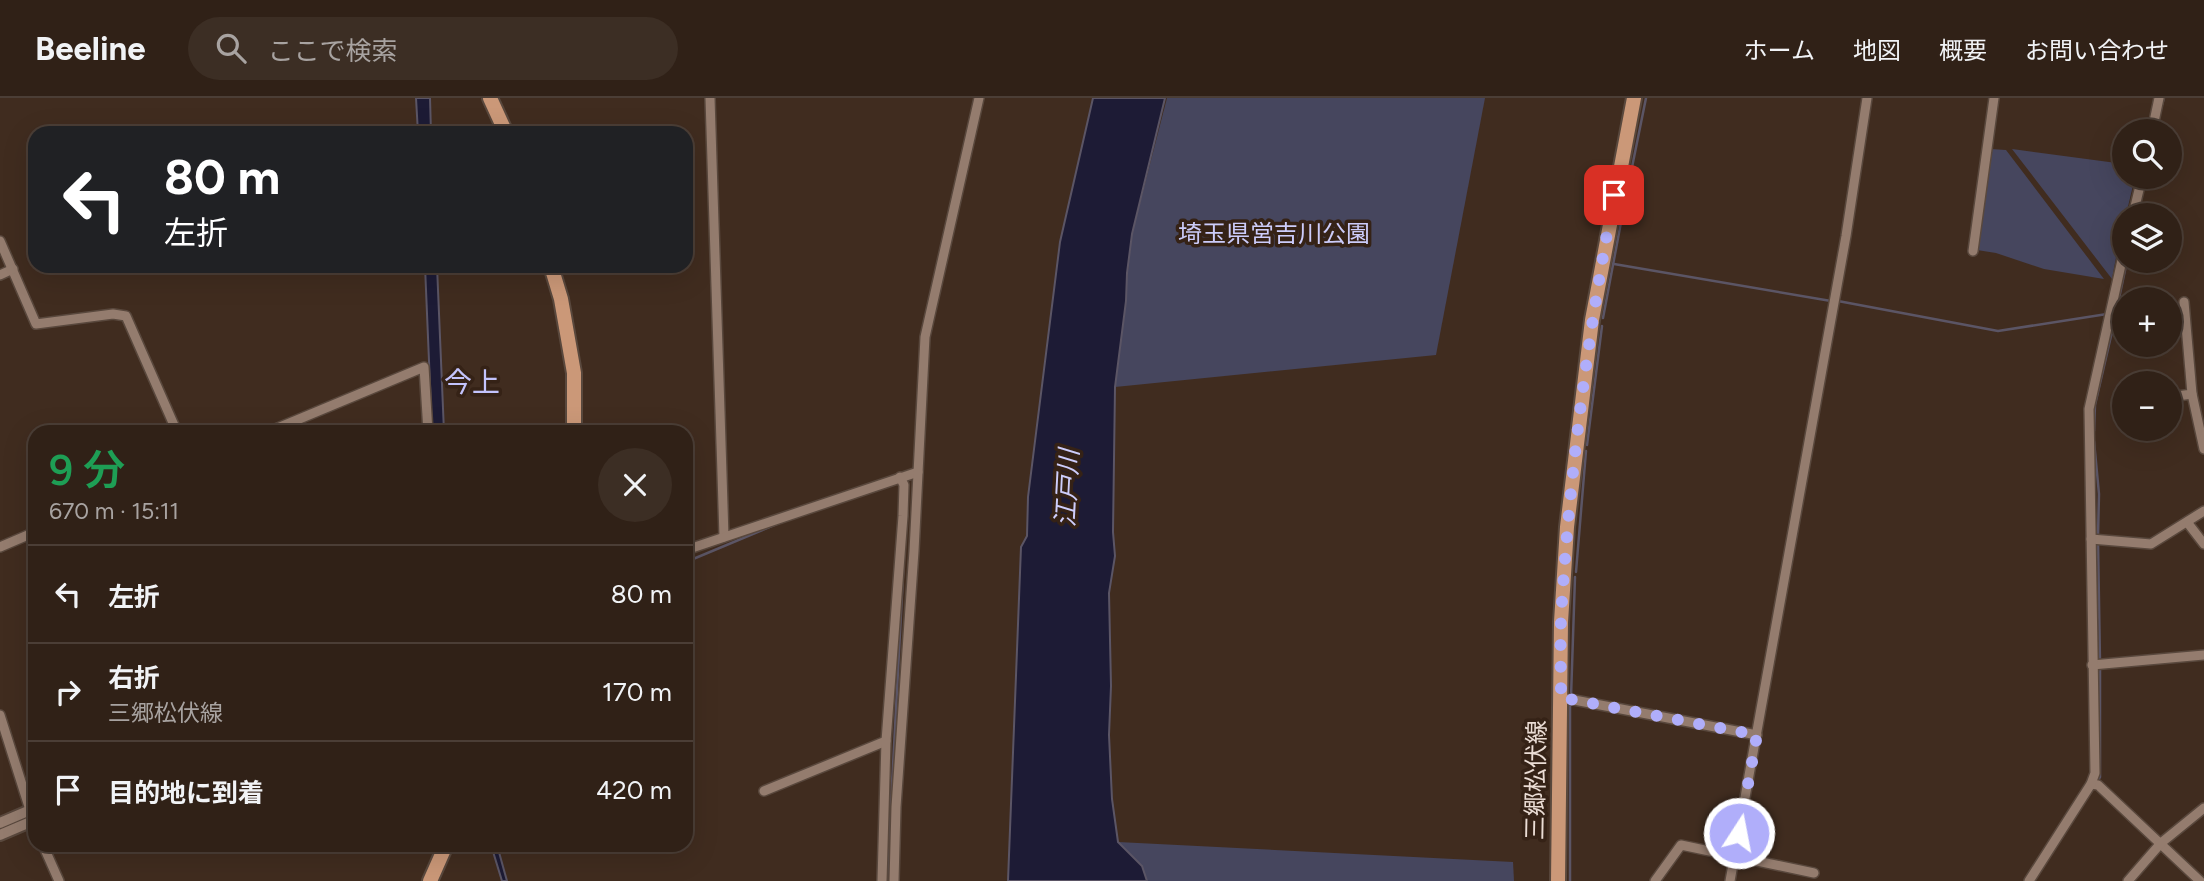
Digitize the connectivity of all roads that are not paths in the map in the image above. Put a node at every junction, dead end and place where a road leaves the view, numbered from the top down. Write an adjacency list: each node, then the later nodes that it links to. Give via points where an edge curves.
1 (490, 98): 9 (main road)
2 (710, 98): 29 (street)
3 (979, 98): 24 (street, via 925,337)
4 (1634, 98): 36 (main road, 三郷松伏線, via 1602,259 1584,381 1567,527)
5 (1867, 98): 38 (street)
6 (1994, 98): 11 (street)
7 (2160, 98): 8 (street)
8 (2155, 119)
9 (503, 126)
10 (0, 241): 12 (street)
11 (1973, 251)
12 (13, 269): 15 (street); 19 (street, via 36,324 126,316)
13 (553, 273): 22 (main road, via 574,373)
14 (2119, 273): 30 (street, via 2089,409)
15 (0, 275)
16 (2184, 302): 17 (street)
17 (2192, 394): 18 (street); 23 (street)
18 (2182, 395)
19 (174, 425)
20 (285, 425): 21 (street, via 424,367)
21 (428, 425)
22 (574, 425)
23 (2204, 449)
24 (918, 472): 25 (street); 56 (street)
25 (900, 477): 29 (street); 39 (street, via 903,516)
26 (2204, 511): 27 (street)
27 (2188, 522): 30 (street, via 2151,544); 31 (street)
28 (28, 535): 32 (street)
29 (724, 537): 33 (street)
30 (2091, 539): 35 (street)
31 (2204, 544)
32 (0, 547)
33 (693, 548)
34 (2204, 655): 35 (street)
35 (2092, 665): 40 (street, via 2095,773)
36 (1561, 699): 38 (street); 57 (main road, 三郷松伏線)
37 (0, 715): 42 (street)
38 (1757, 735): 51 (street)
39 (886, 741): 41 (street); 55 (street)
40 (2091, 784): 48 (street, via 2098,785); 60 (street)
41 (764, 791)
42 (28, 799)
43 (2204, 808): 48 (street)
44 (28, 818): 46 (street)
45 (28, 820): 47 (street)
46 (0, 823)
47 (0, 835)
48 (2161, 843): 61 (street); 62 (street)
49 (46, 852): 53 (street)
50 (443, 852): 54 (main road)
51 (1734, 858): 52 (street); 58 (street, via 1681,845); 59 (street)
52 (1814, 873)
53 (59, 881)
54 (430, 881)
55 (882, 881)
56 (894, 881)
57 (1558, 881)
58 (1655, 881)
59 (1730, 881)
60 (2029, 881)
61 (2128, 881)
62 (2200, 881)

